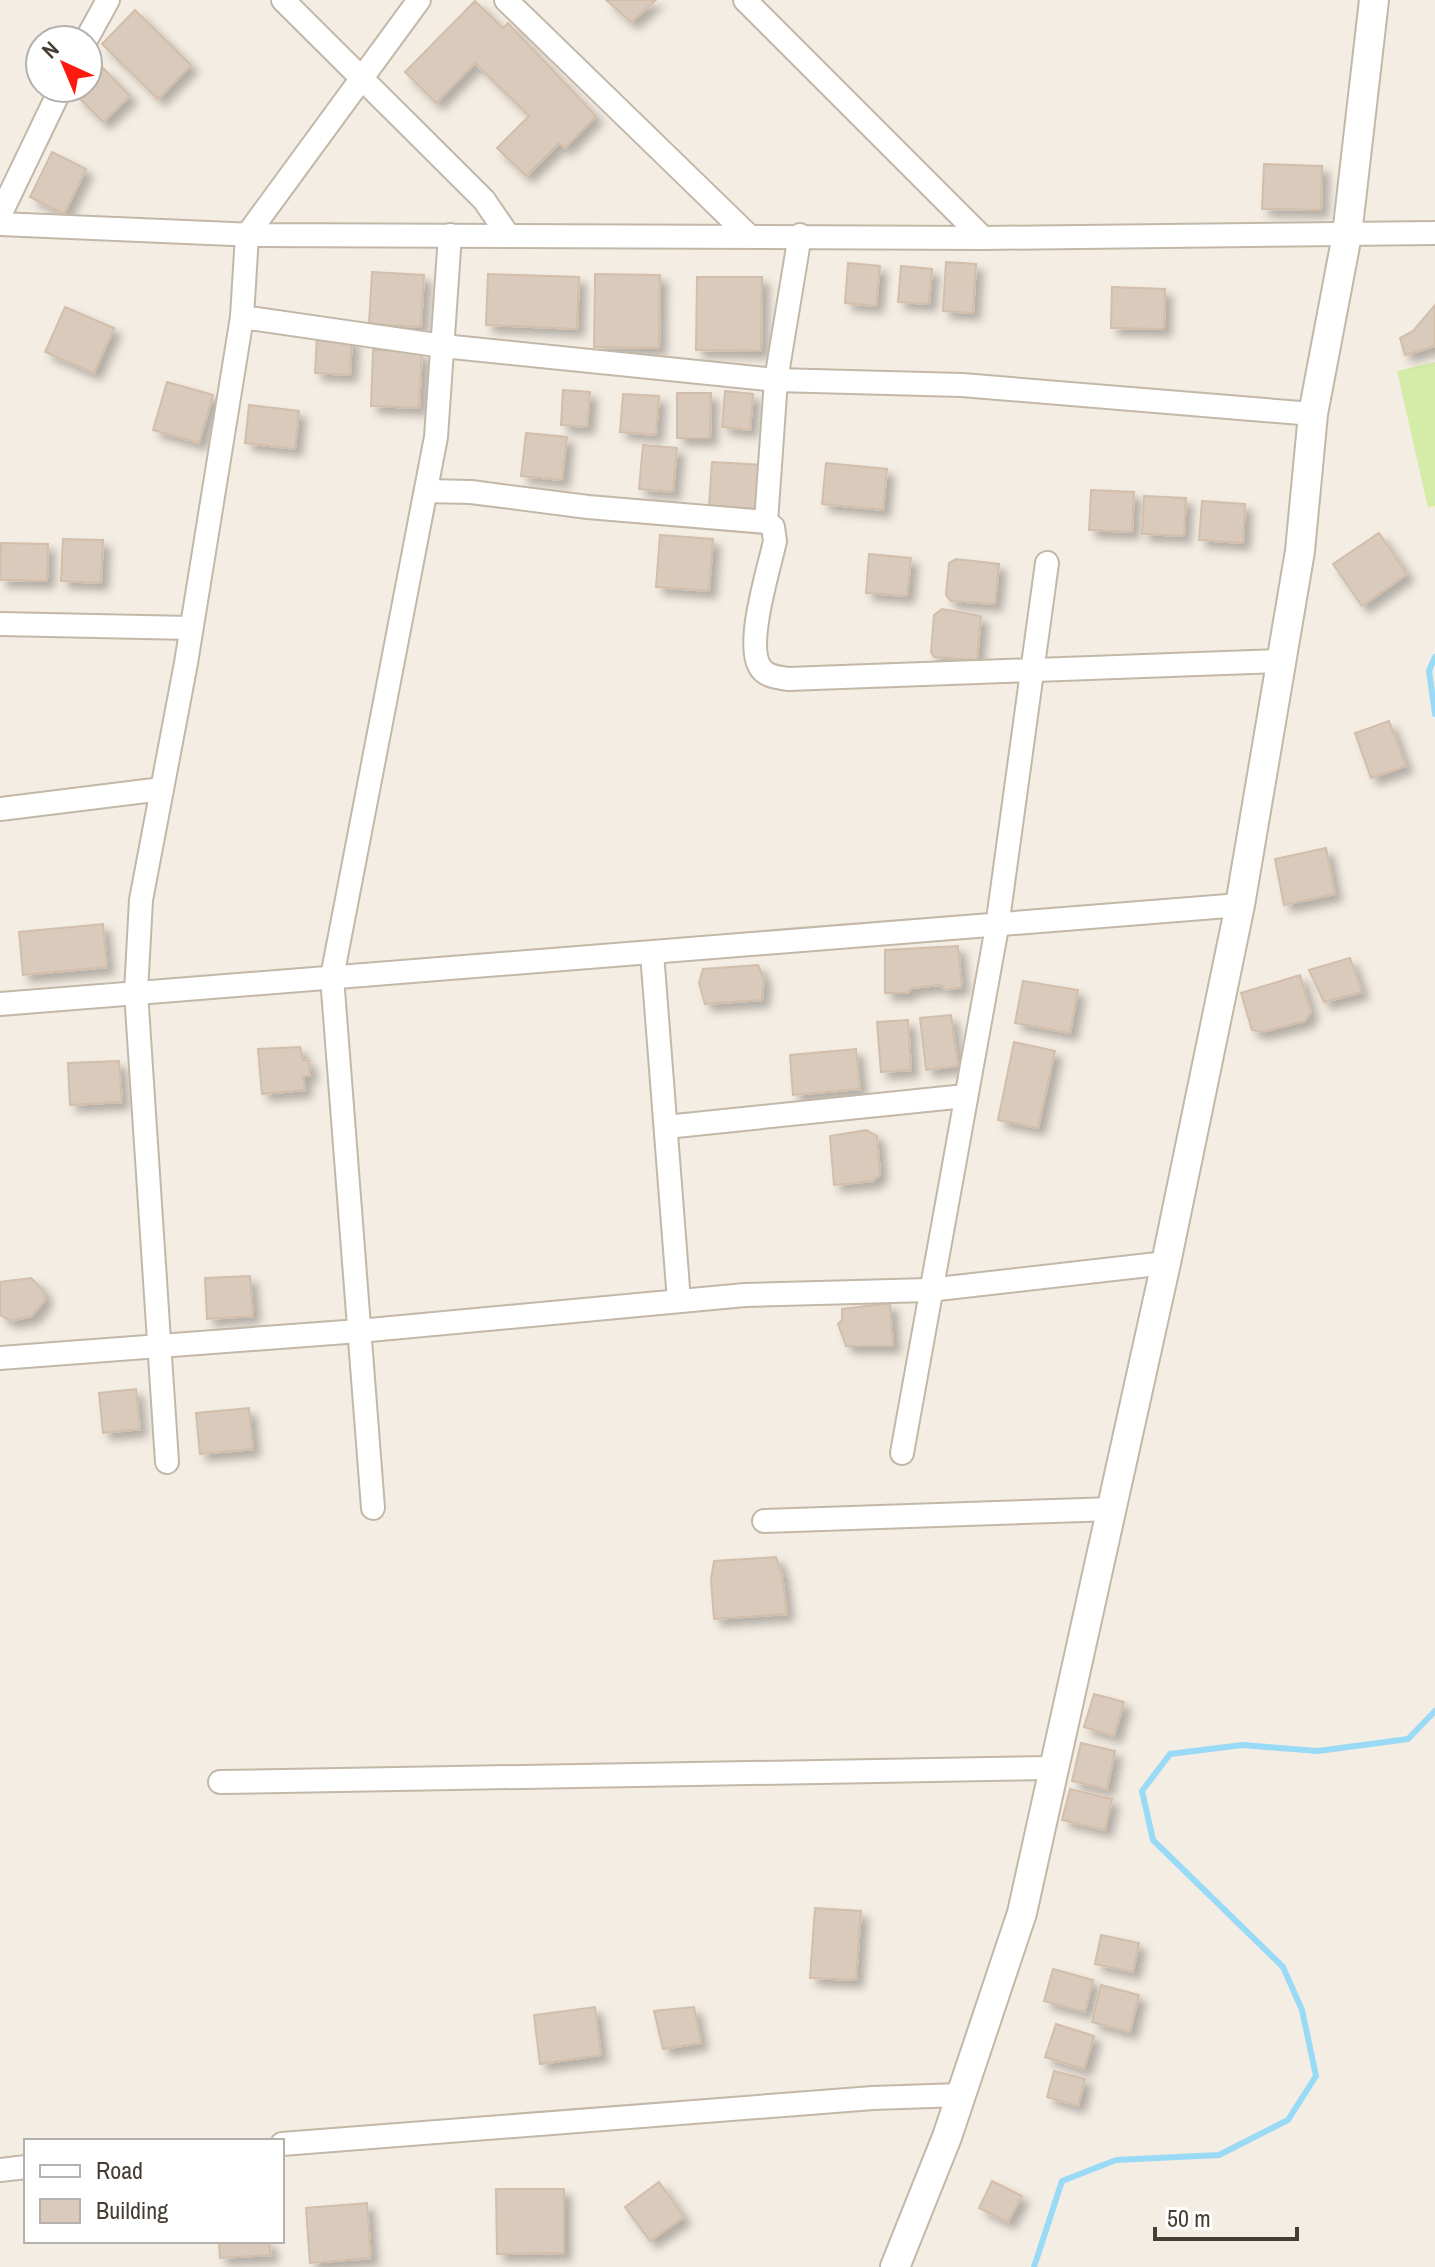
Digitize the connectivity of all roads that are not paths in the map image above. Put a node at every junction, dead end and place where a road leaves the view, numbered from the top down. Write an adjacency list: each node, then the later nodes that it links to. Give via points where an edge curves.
1 (108, 0): 7 (street)
2 (283, 0): 8 (street)
3 (419, 0): 8 (street)
4 (506, 0): 16 (street)
5 (745, 0): 19 (street)
6 (1374, 0): 18 (street)
7 (95, 24)
8 (362, 78): 13 (street); 15 (street, via 484,200)
9 (53, 104): 10 (street)
10 (0, 215)
11 (0, 224): 13 (street)
12 (1435, 233): 18 (street)
13 (247, 235): 14 (street); 20 (street)
14 (450, 235): 15 (street); 21 (street)
15 (508, 235): 16 (street)
16 (748, 235): 17 (street)
17 (800, 235): 19 (street); 22 (street)
18 (1347, 235): 19 (street); 23 (street)
19 (983, 238)
20 (242, 317): 21 (street); 28 (street)
21 (443, 346): 22 (street); 24 (street)
22 (776, 380): 23 (street, via 962,385); 25 (street)
23 (1313, 414): 29 (street, via 1300,551)
24 (426, 491): 25 (street); 36 (street)
25 (766, 522): 30 (street, via 773,527 775,541 754,645 758,665 767,675 788,679)
26 (1047, 563): 30 (street)
27 (0, 624): 28 (street)
28 (191, 628): 31 (street)
29 (1281, 661): 30 (street); 33 (street)
30 (1030, 673): 34 (street)
31 (162, 789): 32 (street); 37 (street, via 141,900)
32 (0, 809)
33 (1240, 905): 34 (street); 41 (street)
34 (997, 927): 35 (street); 39 (street)
35 (652, 953): 36 (street); 40 (street)
36 (332, 977): 37 (street); 44 (street)
37 (136, 992): 38 (street); 45 (street)
38 (0, 1004)
39 (965, 1096): 40 (street); 42 (street)
40 (666, 1127): 43 (street)
41 (1166, 1263): 42 (street); 50 (street)
42 (929, 1290): 43 (street); 47 (street)
43 (679, 1301): 44 (street)
44 (359, 1331): 45 (street); 49 (street)
45 (160, 1346): 46 (street); 48 (street)
46 (0, 1358)
47 (902, 1453)
48 (167, 1462)
49 (373, 1508)
50 (1113, 1509): 51 (street); 52 (street)
51 (764, 1521)
52 (1052, 1768): 53 (street); 54 (street, via 1022,1913)
53 (220, 1782)
54 (961, 2095): 55 (street); 58 (street)
55 (284, 2144)
56 (24, 2167): 57 (street)
57 (0, 2170)
58 (895, 2267)

